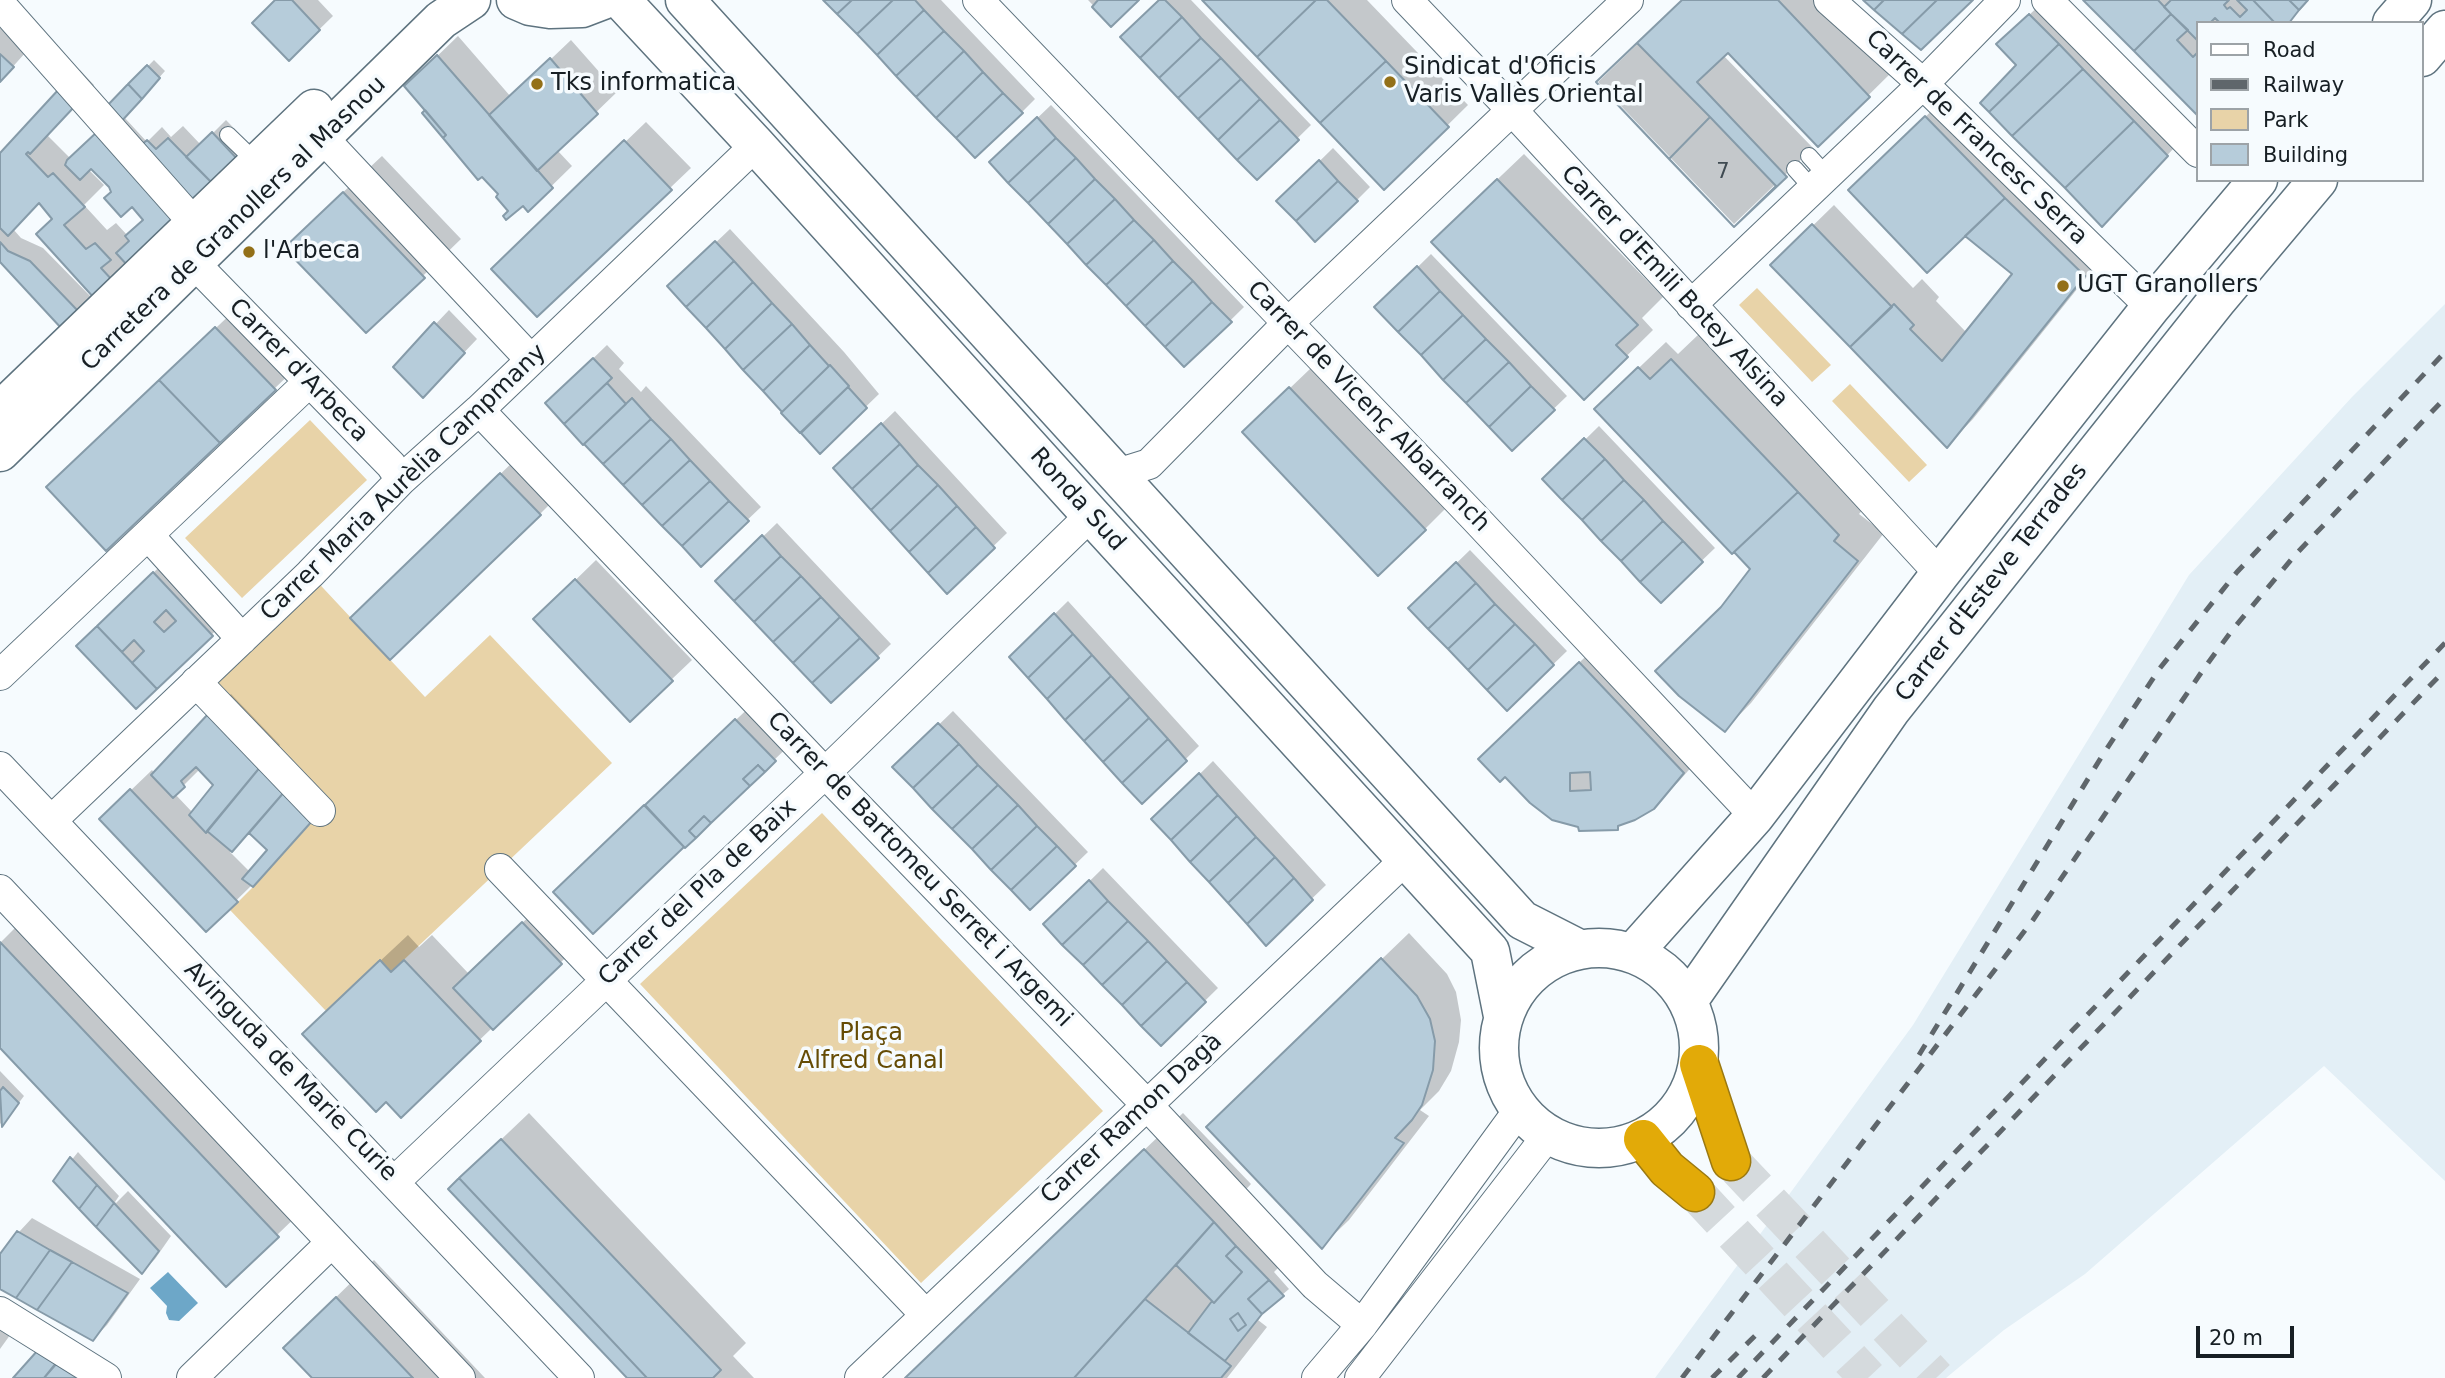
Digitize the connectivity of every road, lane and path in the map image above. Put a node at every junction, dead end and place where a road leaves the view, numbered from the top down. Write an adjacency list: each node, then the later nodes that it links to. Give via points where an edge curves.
1 (426, 0): 24 (main road, Carretera de Granollers al Masnou)
2 (471, 0): 21 (main road, Carretera de Granollers al Masnou, via 441,20)
3 (516, 0): 4 (main road, via 550,9 582,8)
4 (603, 0)
5 (621, 0): 22 (main road, Ronda Sud)
6 (685, 0): 37 (main road, Ronda Sud)
7 (978, 0): 31 (street, Carrer de Vicenç Albarranch)
8 (1407, 0): 19 (street, Carrer d'Emili Botey Alsina)
9 (1628, 0): 19 (street)
10 (1829, 0): 18 (street, Carrer de Francesc Serra)
11 (2005, 0): 18 (street)
12 (2047, 0): 23 (street)
13 (2412, 0): 15 (main road)
14 (0, 4): 27 (street)
15 (2394, 21)
16 (2445, 30): 17 (main road)
17 (2424, 55)
18 (1923, 84): 29 (street, via 1811,172); 30 (street, Carrer de Francesc Serra)
19 (1511, 109): 29 (street, Carrer d'Emili Botey Alsina); 31 (street)
20 (228, 135): 24 (lane)
21 (322, 137): 28 (main road, Carretera de Granollers al Masnou); 32 (street)
22 (757, 145): 32 (street, Carrer Maria Aurèlia Campmany); 39 (main road, Ronda Sud)
23 (2196, 150)
24 (257, 163): 27 (main road, Carretera de Granollers al Masnou)
25 (2316, 182): 56 (main road, Carrer d'Esteve Terrades, via 1891,710)
26 (2243, 186): 30 (main road, Carrer d'Esteve Terrades)
27 (195, 223): 35 (main road, Carretera de Granollers al Masnou)
28 (194, 263): 33 (street, Carrer d'Arbeca); 36 (main road, Carretera de Granollers al Masnou)
29 (1691, 306): 41 (street, Carrer d'Emili Botey Alsina)
30 (2151, 307): 41 (main road, Carrer d'Esteve Terrades)
31 (1288, 323): 37 (street, via 1149,464); 48 (street, Carrer de Vicenç Albarranch)
32 (531, 360): 34 (street, Carrer Maria Aurèlia Campmany)
33 (309, 382): 38 (street, Carrer d'Arbeca); 40 (street)
34 (479, 410): 38 (street, Carrer Maria Aurèlia Campmany); 46 (street, Carrer de Bartomeu Serret i Argemi)
35 (0, 411)
36 (0, 452)
37 (1117, 474): 53 (main road, Ronda Sud, via 1522,920)
38 (401, 480): 42 (street, Carrer Maria Aurèlia Campmany)
39 (1091, 515): 46 (street, Carrer del Pla de Baix); 50 (main road, Ronda Sud)
40 (148, 535): 42 (street); 43 (street)
41 (1940, 574): 48 (main road, Carrer d'Esteve Terrades)
42 (242, 639): 44 (street, Carrer Maria Aurèlia Campmany)
43 (0, 675)
44 (196, 682): 47 (street); 49 (street, Carrer Maria Aurèlia Campmany)
45 (0, 767): 49 (street, Avinguda de Marie Curie)
46 (825, 774): 55 (street, Carrer del Pla de Baix); 59 (street, Carrer de Bartomeu Serret i Argemi)
47 (320, 811)
48 (1755, 816): 54 (main road, Carrer d'Esteve Terrades)
49 (51, 821): 64 (street, Avinguda de Marie Curie)
50 (1405, 860): 57 (main road, Ronda Sud, via 1490,951); 59 (street, Carrer Ramon Dagà)
51 (500, 869): 55 (street)
52 (0, 890): 66 (street)
53 (1579, 949): 54 (main road, via 1600,947); 57 (main road, via 1538,968 1519,986)
54 (1633, 953): 56 (main road, via 1661,968)
55 (605, 979): 64 (street, Carrer del Pla de Baix); 68 (street)
56 (1688, 1001): 58 (main road, via 1699,1034)
57 (1503, 1016): 60 (main road, via 1498,1046 1504,1083)
58 (1699, 1064): 62 (main road, via 1690,1093 1669,1122); 63 (highway)
59 (1147, 1105): 68 (street, Carrer Ramon Dagà); 69 (street, Carrer de Bartomeu Serret i Argemi, via 1315,1285)
60 (1519, 1111): 61 (main road); 69 (street)
61 (1548, 1135): 62 (main road, via 1581,1148 1612,1149); 76 (street)
62 (1643, 1139): 65 (highway)
63 (1731, 1161)
64 (394, 1182): 73 (street, Avinguda de Marie Curie)
65 (1695, 1192)
66 (331, 1243): 71 (street); 72 (street)
67 (0, 1312): 70 (street)
68 (925, 1314): 74 (street, Carrer Ramon Dagà)
69 (1362, 1325): 75 (street)
70 (106, 1378)
71 (192, 1378)
72 (460, 1378)
73 (579, 1378)
74 (860, 1378)
75 (1317, 1378)
76 (1360, 1378)

